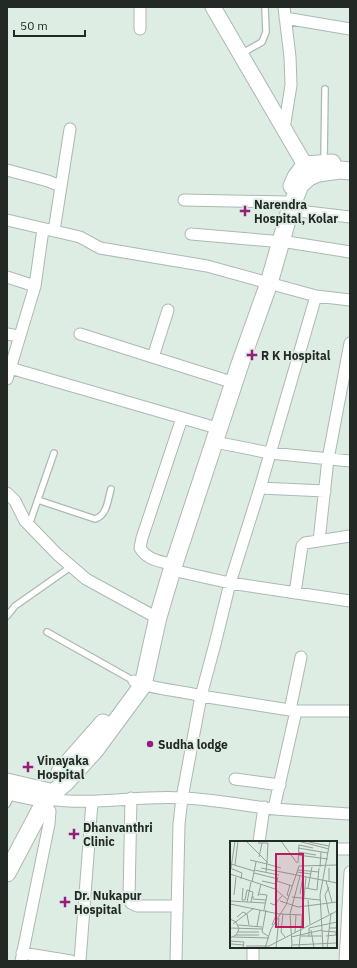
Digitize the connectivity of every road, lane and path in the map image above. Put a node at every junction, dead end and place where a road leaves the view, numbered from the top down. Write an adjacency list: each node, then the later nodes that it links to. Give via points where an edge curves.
1 (140, 7): 5 (street)
2 (212, 7): 7 (street)
3 (265, 7): 7 (lane, via 266,32 262,42)
4 (285, 12): 6 (street); 10 (street, via 291,85)
5 (140, 29)
6 (350, 29)
7 (241, 54): 10 (street)
8 (325, 89): 12 (lane)
9 (70, 129): 16 (street)
10 (284, 129): 13 (street)
11 (350, 162): 12 (main road)
12 (324, 163): 13 (main road)
13 (305, 164): 18 (main road, via 296,177)
14 (7, 170): 16 (street)
15 (350, 171): 18 (main road, via 318,173 309,177 300,185)
16 (60, 186): 21 (street, via 57,217)
17 (184, 200): 18 (street)
18 (288, 206): 19 (street); 23 (main road)
19 (350, 217)
20 (7, 220): 21 (street)
21 (49, 230): 26 (street, via 80,237 100,248 207,266); 27 (street)
22 (191, 234): 23 (street)
23 (276, 241): 24 (street); 26 (main road)
24 (350, 252)
25 (7, 277): 27 (street)
26 (263, 281): 28 (street); 37 (main road); 39 (main road, via 240,364)
27 (35, 286): 33 (street)
28 (316, 296): 29 (street); 41 (street)
29 (350, 300)
30 (168, 310): 35 (street)
31 (7, 334): 33 (street)
32 (80, 334): 35 (street)
33 (19, 336): 36 (street)
34 (350, 343): 42 (street)
35 (153, 357): 37 (street)
36 (8, 374): 38 (street)
37 (225, 380): 39 (main road)
38 (182, 418): 39 (street); 53 (street, via 140,548 143,554)
39 (212, 434): 41 (street); 53 (main road)
40 (54, 453): 48 (lane)
41 (270, 453): 42 (street); 44 (street)
42 (328, 459): 43 (street); 46 (street)
43 (350, 461)
44 (260, 488): 46 (street); 54 (street)
45 (111, 489): 48 (lane, via 103,514 95,519)
46 (325, 491): 51 (street)
47 (7, 493): 49 (street, via 15,501)
48 (38, 500): 49 (lane)
49 (29, 525): 52 (street)
50 (350, 536): 51 (street)
51 (319, 541): 55 (street, via 305,543 302,546)
52 (72, 566): 57 (lane, via 15,606); 58 (street, via 86,579)
53 (169, 567): 54 (street); 58 (main road)
54 (230, 584): 55 (street); 62 (street)
55 (295, 593): 56 (street)
56 (350, 601)
57 (7, 616)
58 (154, 616): 61 (main road)
59 (46, 632): 61 (lane)
60 (301, 657): 63 (street)
61 (138, 683): 62 (street); 68 (main road)
62 (201, 696): 63 (street); 70 (street)
63 (293, 711): 64 (street); 66 (street)
64 (350, 711)
65 (235, 779): 66 (street)
66 (280, 785): 72 (street)
67 (8, 793): 68 (street)
68 (48, 797): 71 (street); 77 (main road); 79 (main road); 83 (street, via 49,824)
69 (131, 798): 70 (street); 71 (street); 80 (street, via 131,903 137,906)
70 (182, 798): 72 (street); 80 (street)
71 (92, 802): 85 (street)
72 (269, 808): 73 (street); 74 (street)
73 (350, 814)
74 (259, 841)
75 (337, 849): 76 (street)
76 (350, 849)
77 (7, 854)
78 (350, 872): 81 (street)
79 (7, 873)
80 (177, 906): 86 (street)
81 (341, 935): 88 (street)
82 (253, 948): 87 (street)
83 (21, 957): 84 (street)
84 (71, 961)
85 (80, 961)
86 (176, 961)
87 (253, 961)
88 (345, 961)

